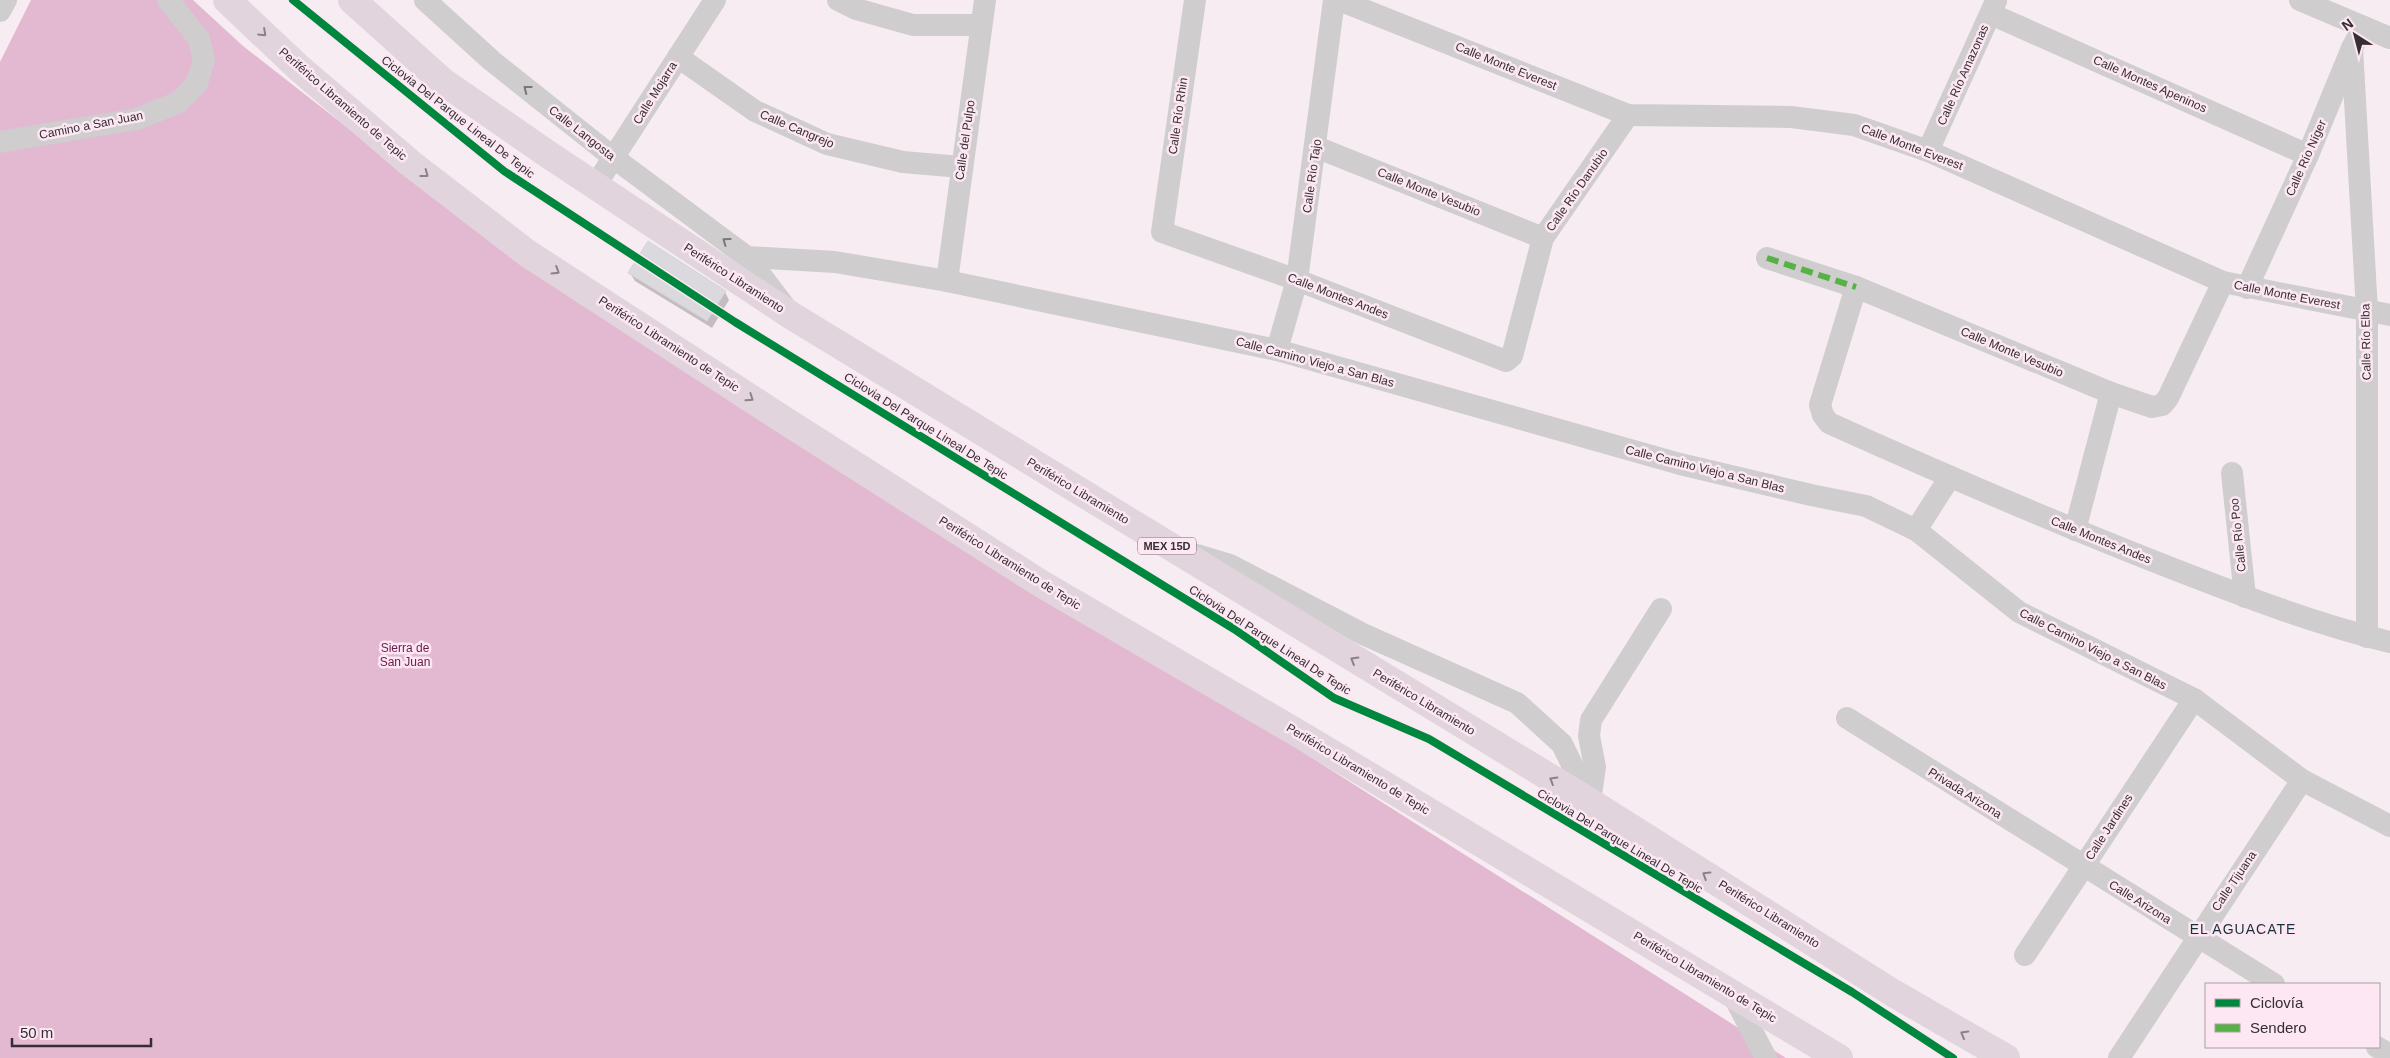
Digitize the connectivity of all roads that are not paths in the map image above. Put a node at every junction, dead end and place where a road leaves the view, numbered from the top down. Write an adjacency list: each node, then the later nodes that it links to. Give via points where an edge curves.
1 (6, 0): 14 (street)
2 (168, 0): 21 (street, Camino a San Juan, via 199,39 204,60 197,83 178,102 138,119)
3 (227, 0): 61 (highway, Periférico Libramiento de Tepic, one-way to 61, via 299,68 410,163 527,252 1040,583)
4 (352, 0): 27 (highway, Periférico Libramiento / MEX 15D, via 442,80)
5 (425, 0): 25 (street, Calle Langosta, one-way to 5, via 492,61)
6 (715, 0): 19 (street, Calle Mojarra)
7 (838, 0): 15 (street, via 856,9 913,25)
8 (985, 0): 15 (street, Calle del Pulpo)
9 (1195, 0): 28 (street, Calle Río Rhin)
10 (1334, 0): 22 (street, Calle Río Tajo)
11 (1338, 0): 20 (street, Calle Monte Everest)
12 (2300, 0): 16 (street)
13 (1994, 7): 23 (street, Calle Río Amazonas); 24 (street, Calle Montes Apeninos)
14 (0, 11)
15 (980, 25): 26 (street, Calle del Pulpo)
16 (2363, 27): 17 (street); 18 (street, Calle Río Níger)
17 (2390, 38)
18 (2352, 48): 24 (street, Calle Río Níger); 37 (street, Calle Río Elba)
19 (678, 57): 25 (street, Calle Mojarra); 26 (street, Calle Cangrejo, via 754,111 827,144 903,162)
20 (1628, 115): 23 (street, Calle Monte Everest, via 1791,116 1854,125); 29 (street, Calle Río Danubio)
21 (0, 142)
22 (1316, 148): 29 (street, Calle Monte Vesubio); 32 (street, Calle Río Tajo)
23 (1928, 151): 34 (street, Calle Monte Everest)
24 (2308, 155): 36 (street, Calle Río Níger)
25 (614, 158): 27 (street, Calle Mojarra); 30 (street, Calle Langosta, one-way to 25)
26 (961, 167): 33 (street, Calle del Pulpo)
27 (596, 186): 39 (highway, Periférico Libramiento / MEX 15D)
28 (1162, 232): 32 (street, Calle Montes Andes)
29 (1543, 238): 41 (street, Calle Río Danubio)
30 (747, 257): 33 (street, via 835,262); 39 (street, Calle Langosta)
31 (1767, 258): 35 (street, Calle Monte Vesubio)
32 (1297, 280): 40 (street, Calle Río Tajo); 41 (street, Calle Montes Andes, via 1506,360)
33 (947, 281): 40 (street, Calle Camino Viejo a San Blas)
34 (2223, 282): 36 (street, Calle Monte Everest); 42 (street, Calle Monte Vesubio, via 2162,406 2152,407)
35 (1856, 287): 42 (street, Calle Monte Vesubio); 44 (street, Calle Montes Andes, via 1820,405 1823,415 1829,423)
36 (2247, 288): 37 (street, Calle Monte Everest)
37 (2367, 311): 38 (street, Calle Monte Everest); 50 (street, Calle Río Elba)
38 (2390, 315)
39 (792, 316): 47 (highway, Periférico Libramiento / MEX 15D)
40 (1277, 350): 45 (street, Calle Camino Viejo a San Blas, via 1680,464 1866,506)
41 (1512, 356)
42 (2111, 393): 46 (street)
43 (2232, 473): 48 (street, Calle Río Poo)
44 (1950, 477): 45 (street); 46 (street, Calle Montes Andes)
45 (1916, 530): 52 (street, Calle Camino Viejo a San Blas, via 2019,612)
46 (2075, 530): 48 (street, Calle Montes Andes)
47 (1166, 545): 55 (highway, Periférico Libramiento / MEX 15D, one-way to 47); 55 (street, via 1230,565 1363,634 1517,703 1562,744)
48 (2245, 597): 50 (street, Calle Montes Andes)
49 (1661, 609): 55 (street, via 1591,720 1589,736 1595,767)
50 (2367, 637): 51 (street, Calle Montes Andes)
51 (2390, 642)
52 (2194, 699): 54 (street, Calle Camino Viejo a San Blas); 57 (street, Calle Jardines)
53 (1847, 718): 57 (street, Privada Arizona)
54 (2302, 780): 56 (street, Calle Camino Viejo a San Blas); 58 (street, Calle Tijuana)
55 (1590, 802): 66 (highway, Periférico Libramiento / MEX 15D, one-way to 55, via 1894,993)
56 (2390, 826)
57 (2083, 867): 58 (street, Calle Arizona); 59 (street, Calle Jardines)
58 (2197, 938): 60 (street, Calle Arizona); 67 (street, Calle Tijuana)
59 (2025, 955)
60 (2272, 983)
61 (1732, 993): 64 (street); 65 (highway, Periférico Libramiento de Tepic)
62 (2379, 1048): 63 (street)
63 (2390, 1055)
64 (1766, 1058)
65 (1839, 1058)
66 (2006, 1058)
67 (2119, 1058)

